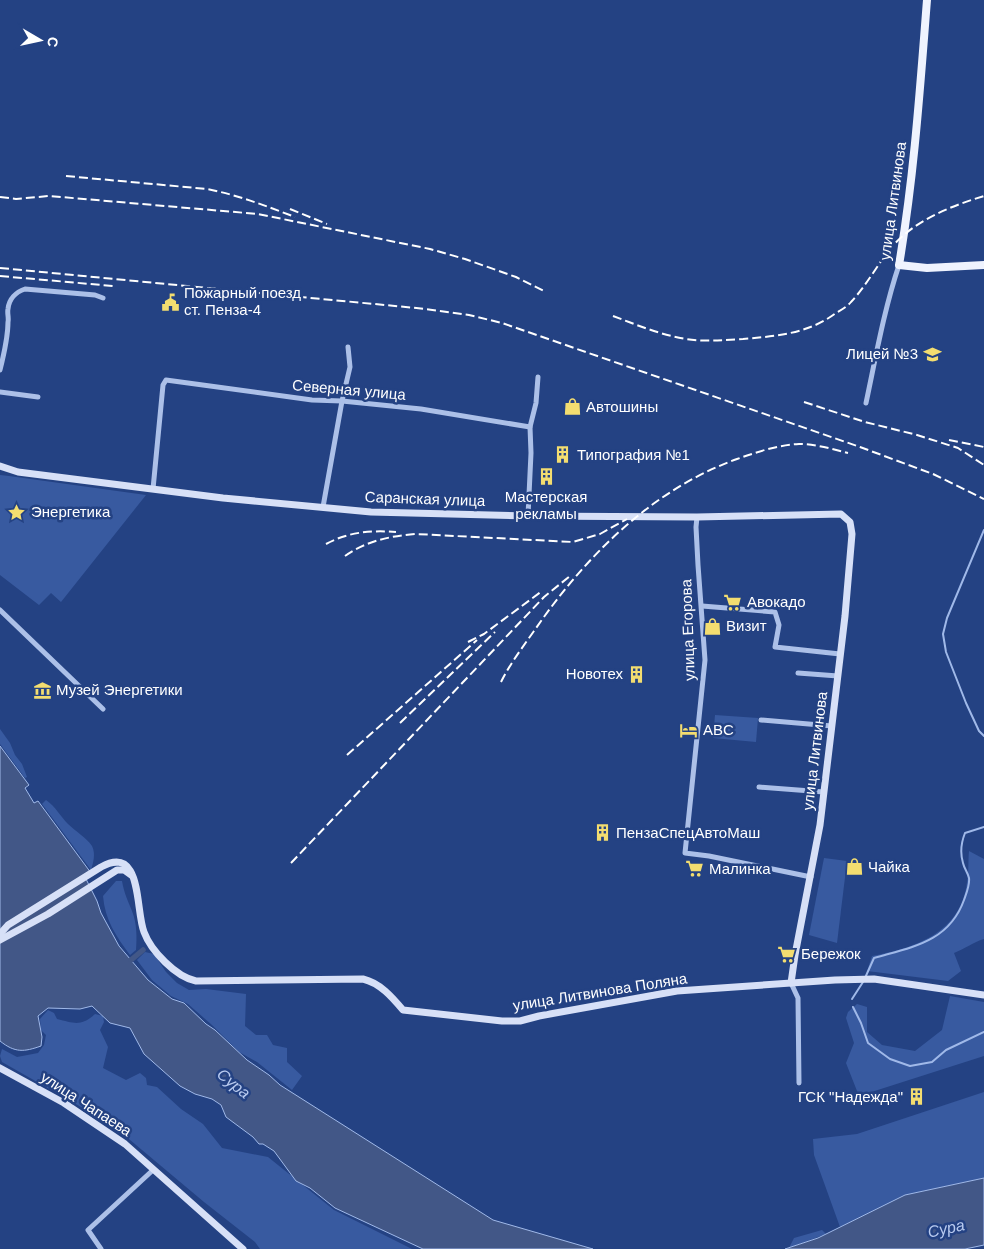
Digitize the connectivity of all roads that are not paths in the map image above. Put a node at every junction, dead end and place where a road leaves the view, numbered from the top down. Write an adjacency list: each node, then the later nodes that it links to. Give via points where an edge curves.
1 (926, 0): 2 (main road, улица Литвинова, via 916,148)
2 (899, 265): 3 (main road, via 928,268); 13 (street, улица Литвинова, via 891,286)
3 (984, 265)
4 (103, 298): 6 (street, via 25,289 18,291)
5 (0, 308): 6 (street)
6 (8, 309): 8 (street, via 6,346)
7 (348, 347): 12 (street, via 350,367)
8 (0, 370)
9 (538, 377): 14 (street)
10 (0, 392): 11 (street)
11 (38, 397)
12 (342, 401): 14 (street, Северная улица, via 421,409); 16 (street, Северная улица, via 312,400 166,380 163,384); 17 (street)
13 (866, 403)
14 (530, 427): 18 (street)
15 (0, 466): 16 (main road, Саранская улица, via 18,472)
16 (153, 489): 17 (main road, Саранская улица)
17 (323, 507): 18 (main road, Саранская улица, via 392,513)
18 (528, 516): 19 (main road, Саранская улица)
19 (698, 516): 20 (main road, Саранская улица, via 842,514); 21 (street, улица Егорова)
20 (850, 522): 23 (main road, улица Литвинова, via 852,534)
21 (702, 606): 23 (street, via 775,612 779,625 776,648); 31 (street, улица Егорова, via 705,660 684,853)
22 (0, 610): 26 (street)
23 (840, 654): 25 (main road, улица Литвинова)
24 (798, 672): 25 (street)
25 (838, 676): 28 (main road, улица Литвинова)
26 (103, 709)
27 (761, 720): 28 (street)
28 (832, 726): 30 (main road, улица Литвинова)
29 (759, 787): 30 (street)
30 (824, 792): 31 (main road, улица Литвинова)
31 (810, 877): 35 (main road, улица Литвинова)
32 (134, 878): 33 (main road, via 122,862 114,861 8,925); 34 (main road, via 121,870); 35 (main road, улица Литвинова Поляна, via 146,936 161,957 186,980 363,978 379,985 403,1010 520,1021 677,991)
33 (0, 934)
34 (0, 940)
35 (791, 983): 36 (main road, улица Литвинова Поляна, via 874,979); 38 (street, via 798,998)
36 (984, 995)
37 (0, 1068): 39 (main road, улица Чапаева, via 64,1104 124,1144)
38 (799, 1083)
39 (153, 1170): 40 (street, via 88,1230); 41 (main road, улица Чапаева)
40 (101, 1249)
41 (243, 1249)

